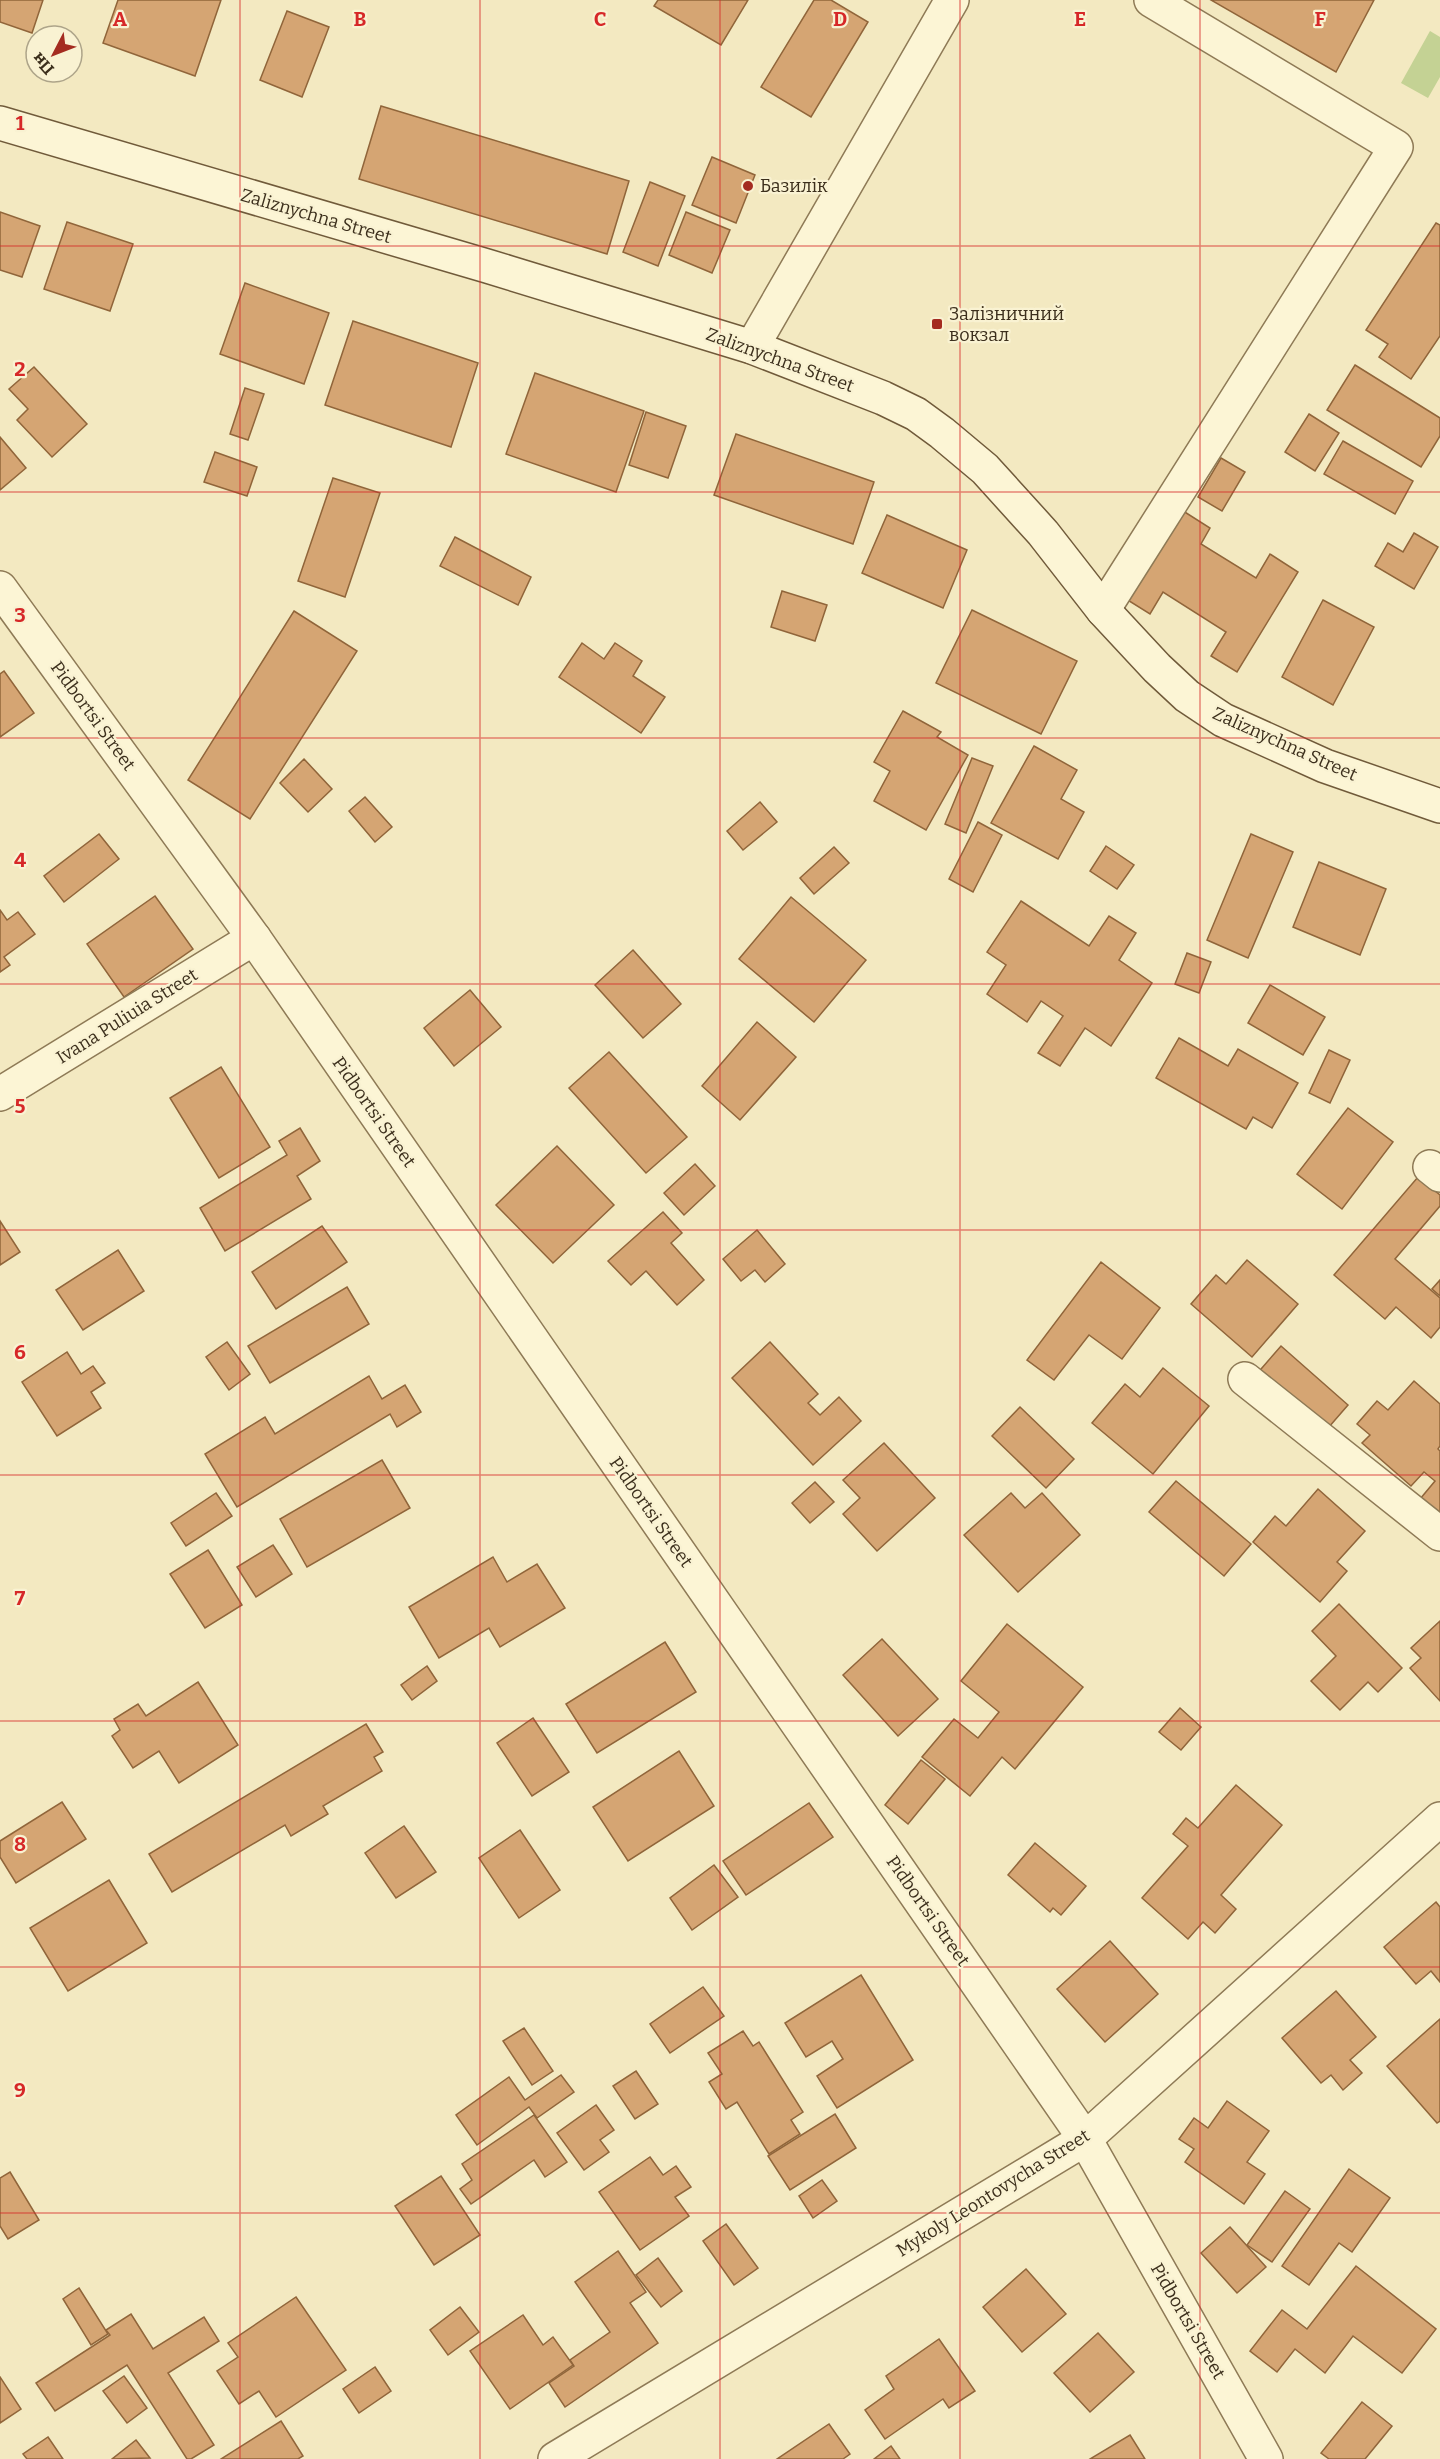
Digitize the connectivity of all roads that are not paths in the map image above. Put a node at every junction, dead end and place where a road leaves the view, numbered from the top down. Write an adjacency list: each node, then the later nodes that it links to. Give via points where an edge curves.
1 (952, 0): 4 (street)
2 (1151, 0): 6 (street, via 1396,147)
3 (0, 123): 4 (street, Zaliznychna Street)
4 (752, 347): 6 (street, Zaliznychna Street, via 883,398 916,414 942,433 985,469 1020,507)
5 (0, 588): 8 (street, Pidbortsi Street)
6 (1103, 610): 7 (street, Zaliznychna Street, via 1156,669 1223,720 1325,766)
7 (1440, 806)
8 (254, 938): 9 (street, Ivana Puliuia Street); 13 (street, Pidbortsi Street)
9 (0, 1094)
10 (1245, 1379): 11 (street)
11 (1440, 1534)
12 (1440, 1819): 13 (street, Mykoly Leontovycha Street)
13 (1085, 2139): 14 (street, Mykoly Leontovycha Street); 15 (street, Pidbortsi Street)
14 (555, 2459)
15 (1266, 2459)

